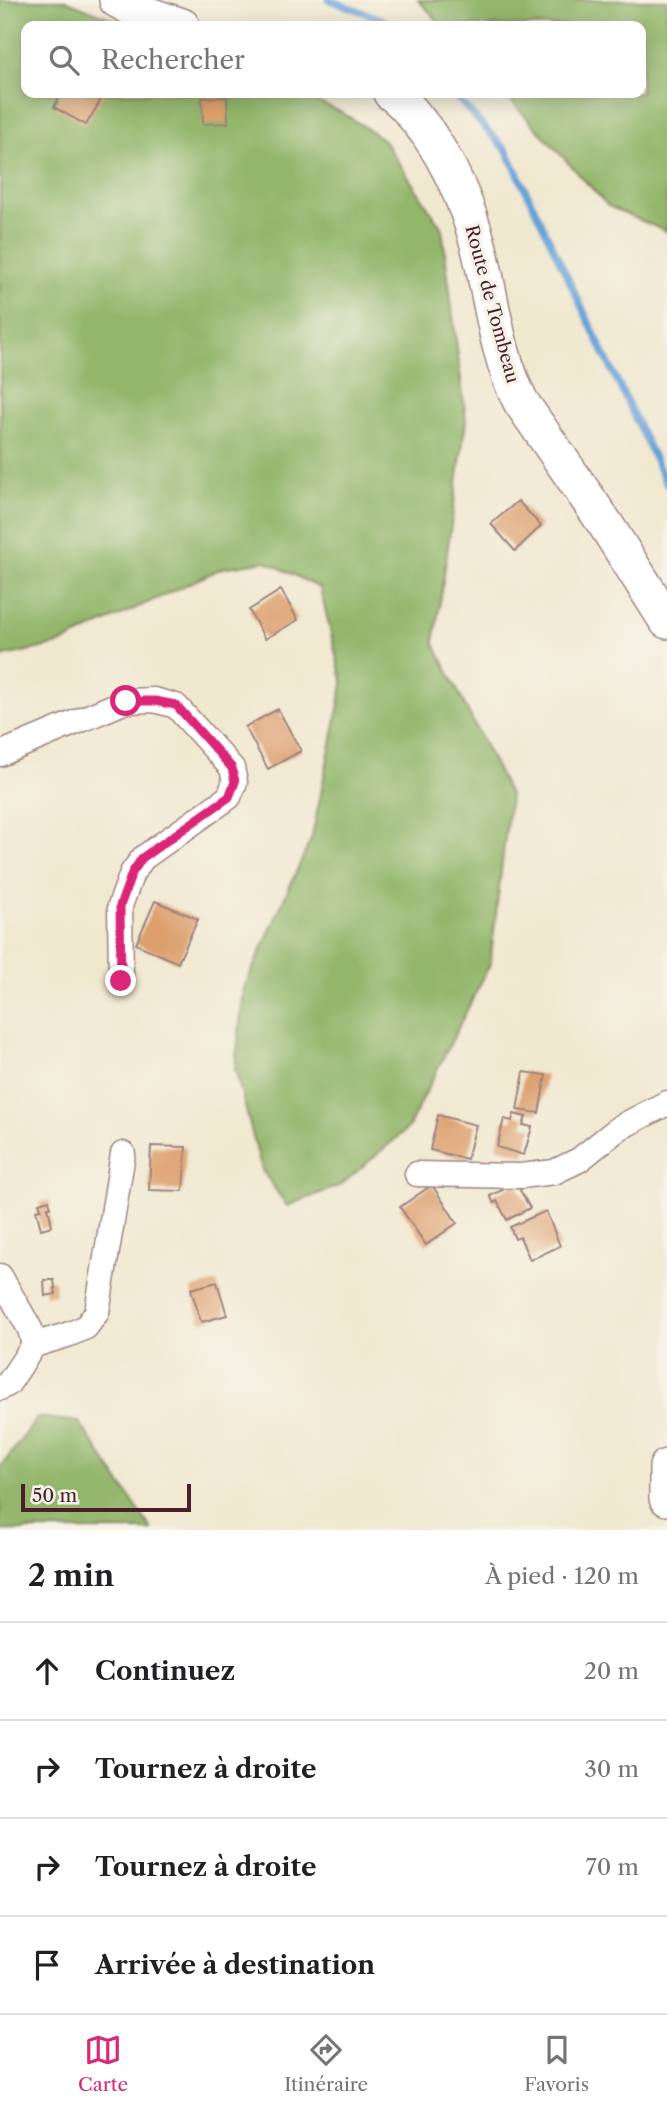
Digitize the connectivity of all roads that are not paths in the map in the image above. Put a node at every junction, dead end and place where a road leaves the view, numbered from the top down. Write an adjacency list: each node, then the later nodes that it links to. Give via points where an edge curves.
1 (117, 0): 2 (main road)
2 (167, 21)
3 (396, 98): 4 (main road, Route de Tombeau, via 428,134 462,192 510,380 521,402)
4 (667, 621)
5 (0, 754): 6 (street, via 126,701 155,701 176,705 232,768 235,782 229,797 142,858 132,873 120,906)
6 (121, 981)
7 (667, 1102): 9 (street, via 554,1172 521,1176)
8 (123, 1154): 11 (street, via 97,1312 86,1327)
9 (417, 1174)
10 (0, 1276): 11 (street)
11 (34, 1345): 12 (street, via 8,1384)
12 (0, 1388)
13 (667, 1467): 14 (main road)
14 (667, 1498)

